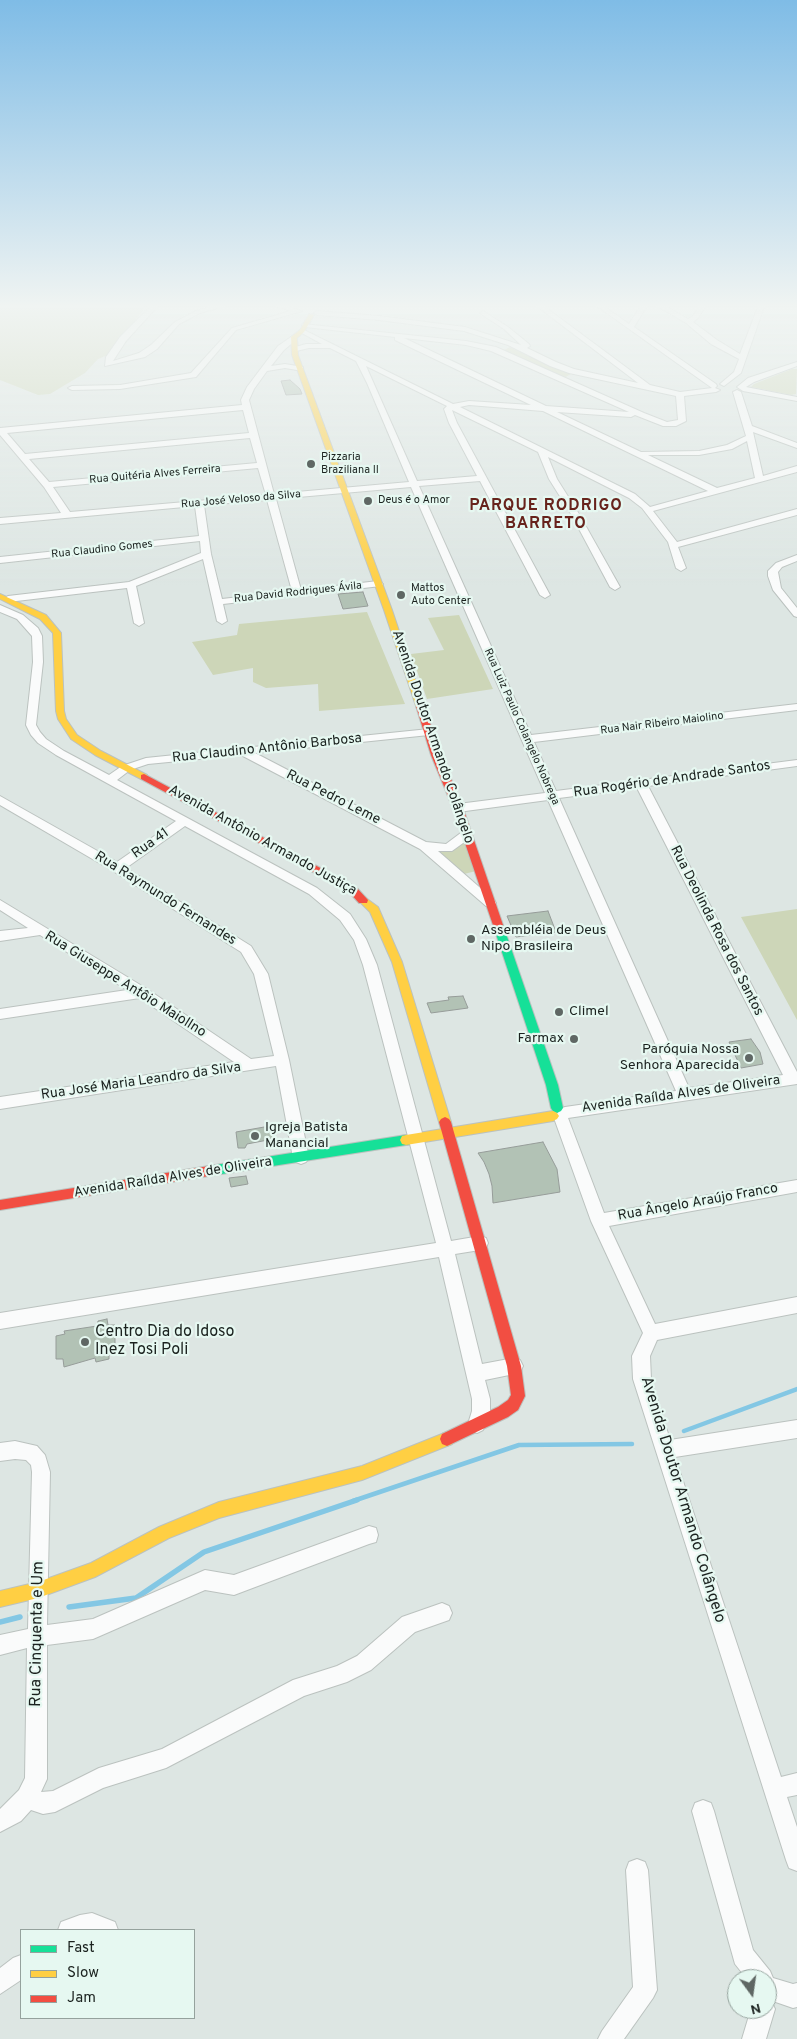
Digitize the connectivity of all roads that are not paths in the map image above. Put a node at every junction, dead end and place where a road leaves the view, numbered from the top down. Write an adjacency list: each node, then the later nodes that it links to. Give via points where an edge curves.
1 (246, 399): 10 (street)
2 (311, 399): 27 (street, Avenida Doutor Armando Colângelo)
3 (378, 399): 25 (street, Rua Luiz Paulo Colangelo Nobrega)
4 (438, 399): 9 (street)
5 (522, 399): 11 (street)
6 (606, 399): 12 (street)
7 (681, 399): 12 (street, via 683,418 680,422 666,424)
8 (742, 399): 13 (street)
9 (452, 406): 11 (street, via 470,403); 18 (street); 23 (street, via 448,409 449,415)
10 (246, 407): 14 (street); 15 (street)
11 (540, 408): 12 (street); 19 (street)
12 (642, 415)
13 (748, 427): 16 (street); 17 (street)
14 (0, 430): 20 (street)
15 (254, 435): 20 (street); 21 (street)
16 (750, 438): 19 (street, via 729,447 699,453); 24 (street)
17 (797, 446)
18 (541, 450): 31 (street, via 632,496); 43 (street, via 553,479)
19 (636, 453): 28 (street)
20 (23, 457): 26 (street)
21 (262, 465): 26 (street, Rua Quitéria Alves Ferreira); 29 (street)
22 (797, 469): 24 (street)
23 (483, 478): 25 (street, Rua José Veloso da Silva); 45 (street)
24 (760, 480): 28 (street)
25 (414, 484): 27 (street, Rua José Veloso da Silva); 53 (street, Rua Luiz Paulo Colangelo Nobrega)
26 (47, 485): 33 (street)
27 (345, 490): 29 (street, Rua José Veloso da Silva); 41 (street, Avenida Doutor Armando Colângelo)
28 (715, 491): 31 (street)
29 (271, 497): 30 (street, Rua José Veloso da Silva); 44 (street)
30 (198, 504): 33 (street, Rua José Veloso da Silva); 35 (street)
31 (648, 510): 36 (street)
32 (797, 512): 36 (street)
33 (67, 515): 34 (street, Rua José Veloso da Silva)
34 (0, 521)
35 (204, 538): 37 (street); 39 (street, Rua Claudino Gomes)
36 (673, 546): 40 (street)
37 (206, 554): 42 (street); 47 (street)
38 (797, 558): 48 (street, via 779,565 773,576 776,588)
39 (0, 560)
40 (681, 568)
41 (378, 584): 44 (street, Rua David Rodrigues Ávila); 52 (street, Avenida Doutor Armando Colângelo)
42 (131, 585): 46 (street); 50 (street)
43 (615, 587)
44 (297, 593): 47 (street, Rua David Rodrigues Ávila)
45 (545, 596)
46 (3, 601): 56 (street, Avenida Antônio Armando Justiça, via 43,617 57,633 60,651 58,703 65,725 82,743); 57 (street, Avenida Antônio Armando Justiça, via 37,636 38,662 31,725 35,733 50,747)
47 (218, 602): 49 (street)
48 (797, 614)
49 (222, 621)
50 (139, 623)
51 (797, 707): 53 (street, Rua Nair Ribeiro Maiolino)
52 (429, 732): 54 (street, Rua Claudino Antônio Barbosa); 61 (street, Avenida Doutor Armando Colângelo)
53 (528, 739): 59 (street, Rua Luiz Paulo Colangelo Nobrega)
54 (242, 751): 56 (street, Rua Claudino Antônio Barbosa, via 146,761); 66 (street, Rua Pedro Leme)
55 (797, 763): 58 (street, Rua Rogério de Andrade Santos)
56 (126, 768): 57 (street, Rua Claudino Antônio Barbosa); 62 (street, Avenida Antônio Armando Justiça)
57 (109, 780): 63 (street, Avenida Antônio Armando Justiça)
58 (641, 784): 59 (street, Rua Rogério de Andrade Santos); 76 (street, Rua Deolinda Rosa dos Santos)
59 (552, 796): 61 (street, Rua Rogério de Andrade Santos); 77 (street, Rua Luiz Paulo Colangelo Nobrega)
60 (0, 800): 67 (street, Rua Raymundo Fernandes)
61 (458, 808): 65 (street, Avenida Doutor Armando Colângelo)
62 (214, 813): 64 (street); 80 (street, Avenida Antônio Armando Justiça, via 352,889 374,910 397,962)
63 (185, 820): 64 (street, Avenida Antônio Armando Justiça); 67 (street, Rua 41)
64 (196, 826): 81 (street, Avenida Antônio Armando Justiça, via 313,891 354,928 370,965)
65 (466, 835): 66 (street, Rua Pedro Leme, via 448,848); 68 (street, Avenida Doutor Armando Colângelo)
66 (424, 846): 68 (street, Rua Pedro Leme)
67 (117, 868): 74 (street, Rua Raymundo Fernandes, via 246,949 262,974)
68 (490, 903): 79 (street, Avenida Doutor Armando Colângelo)
69 (0, 904): 70 (street, Rua Giuseppe Antôio Maiollno)
70 (40, 931): 71 (street); 72 (street, Rua Giuseppe Antôio Maiollno)
71 (0, 936)
72 (142, 993): 73 (street); 75 (street, Rua Giuseppe Antôio Maiollno)
73 (0, 1014)
74 (282, 1060): 75 (street, Rua José Maria Leandro da Silva); 82 (street, Rua Raymundo Fernandes)
75 (249, 1065): 78 (street, Rua José Maria Leandro da Silva)
76 (794, 1079): 77 (street, Avenida Raílda Alves de Oliveira)
77 (684, 1095): 79 (street, Avenida Raílda Alves de Oliveira)
78 (0, 1102)
79 (559, 1114): 80 (street, Avenida Raílda Alves de Oliveira); 85 (street, Avenida Doutor Armando Colângelo)
80 (448, 1134): 81 (street, Avenida Raílda Alves de Oliveira); 86 (street, Avenida Antônio Armando Justiça)
81 (416, 1140): 82 (street, Avenida Raílda Alves de Oliveira); 87 (street, Avenida Antônio Armando Justiça)
82 (301, 1158): 84 (street, Avenida Raílda Alves de Oliveira)
83 (797, 1186): 85 (street, Rua Ângelo Araújo Franco)
84 (0, 1206)
85 (599, 1221): 90 (street, Avenida Doutor Armando Colângelo)
86 (480, 1243): 87 (street); 91 (street, Avenida Antônio Armando Justiça)
87 (446, 1249): 89 (street); 92 (street, Avenida Antônio Armando Justiça)
88 (797, 1305): 90 (street)
89 (0, 1322)
90 (651, 1333): 95 (street, Avenida Doutor Armando Colângelo, via 641,1356 642,1379)
91 (514, 1366): 92 (street); 93 (street, Avenida Antônio Armando Justiça, via 518,1396 513,1405)
92 (475, 1374): 93 (street, Avenida Antônio Armando Justiça, via 481,1399)
93 (477, 1424): 98 (street, Avenida Antônio Armando Justiça, via 442,1442 362,1473 219,1510 164,1532 95,1570)
94 (797, 1429): 95 (street)
95 (664, 1450): 104 (street, Avenida Doutor Armando Colângelo)
96 (8, 1451): 98 (street, Rua Cinquenta e Um, via 31,1452 39,1461)
97 (369, 1536): 101 (street, via 234,1585 205,1580 93,1629)
98 (38, 1590): 99 (street, Avenida Antônio Armando Justiça); 101 (street, Rua Cinquenta e Um)
99 (0, 1599)
100 (442, 1613): 105 (street, via 408,1624 364,1663 340,1675 300,1687 166,1758 98,1779 55,1801 42,1803)
101 (38, 1636): 102 (street); 105 (street, Rua Cinquenta e Um, via 36,1779)
102 (0, 1645)
103 (797, 1784): 104 (street)
104 (774, 1790): 108 (street, Avenida Doutor Armando Colângelo)
105 (28, 1798): 107 (street, Rua Cinquenta e Um, via 13,1813)
106 (703, 1811): 113 (street, via 743,1956)
107 (0, 1820)
108 (797, 1860)
109 (637, 1870): 118 (street, via 645,1990)
110 (72, 1929): 111 (street, via 92,1924)
111 (104, 1929)
112 (20, 1967): 114 (street)
113 (751, 1969)
114 (0, 1982)
115 (777, 1994): 116 (street)
116 (797, 1995)
117 (759, 2019): 119 (street)
118 (610, 2039)
119 (754, 2039)

